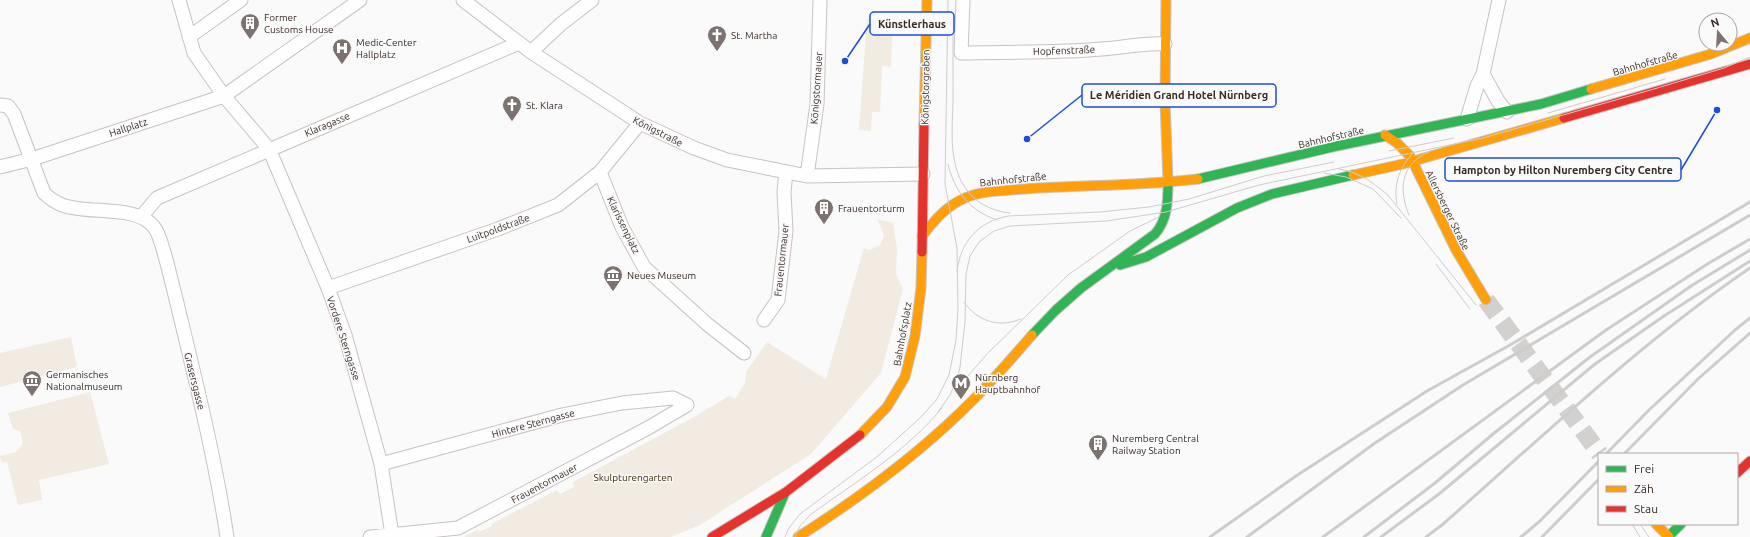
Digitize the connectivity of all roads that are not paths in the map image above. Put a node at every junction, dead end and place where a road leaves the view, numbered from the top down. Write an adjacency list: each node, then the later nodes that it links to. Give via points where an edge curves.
1 (179, 0): 11 (street)
2 (241, 0): 11 (street)
3 (360, 0): 18 (street, Hallplatz)
4 (463, 0): 13 (street, Königstraße)
5 (592, 0): 15 (street)
6 (820, 0): 31 (street, Königstormauer, via 817,104)
7 (927, 0): 30 (main road, Königstorgraben)
8 (963, 0): 14 (street, Hopfenstraße, via 961,53 1095,50)
9 (1166, 0): 14 (main road)
10 (1499, 0): 17 (street)
11 (189, 37): 18 (street, via 194,53)
12 (1750, 38): 20 (main road, Bahnhofstraße, via 1704,57)
13 (519, 43): 15 (street, Königstraße); 24 (street, Klaragasse)
14 (1165, 44): 32 (main road)
15 (531, 52): 22 (street, Königstraße)
16 (1750, 64): 26 (main road)
17 (1483, 74): 20 (street); 21 (street)
18 (224, 96): 24 (street); 25 (street, Hallplatz)
19 (0, 105): 25 (street, via 8,106 14,114)
20 (1507, 112): 21 (main road, Bahnhofstraße)
21 (1467, 119): 23 (main road, Bahnhofstraße)
22 (640, 123): 28 (street, Luitpoldstraße); 29 (street, Königstraße, via 727,160)
23 (1385, 136): 26 (main road, Allersberger Straße, via 1403,148); 32 (main road, Bahnhofstraße, via 1233,172)
24 (269, 149): 33 (street, Klaragasse, via 157,198); 36 (street, Vordere Sterngasse)
25 (32, 159): 27 (street, Hallplatz); 33 (street, via 44,193 62,205)
26 (1413, 162): 35 (main road, via 1268,196 1237,208 1146,257); 37 (main road, Allersberger Straße, via 1456,250)
27 (0, 167)
28 (600, 172): 36 (street, Luitpoldstraße, via 558,205 498,229); 39 (street, Klarissenplatz, via 622,227 644,266 707,324)
29 (786, 172): 31 (street, Königstraße); 38 (street, Frauentormauer, via 786,231 778,300)
30 (924, 174): 31 (street, Königstraße); 34 (main road, Bahnhofsplatz)
31 (807, 176)
32 (1168, 183): 34 (main road, Bahnhofstraße, via 1066,186 979,193 948,207); 35 (main road, via 1166,214 1161,227 1149,239)
33 (142, 216): 48 (street, Grasersgasse, via 155,227 172,282 222,502)
34 (922, 236): 44 (main road, Bahnhofsplatz, via 915,336 908,369 896,394 883,412 862,433)
35 (1102, 271): 53 (main road, via 1045,321 974,398 927,441 868,490)
36 (328, 288): 42 (street, Vordere Sterngasse, via 345,335)
37 (1486, 300)
38 (764, 320)
39 (744, 353)
40 (687, 405): 42 (street, Hintere Sterngasse, via 672,398 622,403 562,415); 47 (street, Frauentormauer, via 458,528)
41 (1750, 461): 43 (main road)
42 (381, 464): 47 (street, Vordere Sterngasse)
43 (1738, 471)
44 (786, 492): 51 (main road); 52 (main road, Bahnhofsplatz)
45 (1657, 525): 49 (main road)
46 (1680, 525): 49 (main road)
47 (392, 535): 50 (street, Frauentormauer)
48 (223, 536)
49 (1669, 536)
50 (370, 537)
51 (712, 537)
52 (766, 537)
53 (798, 537)

